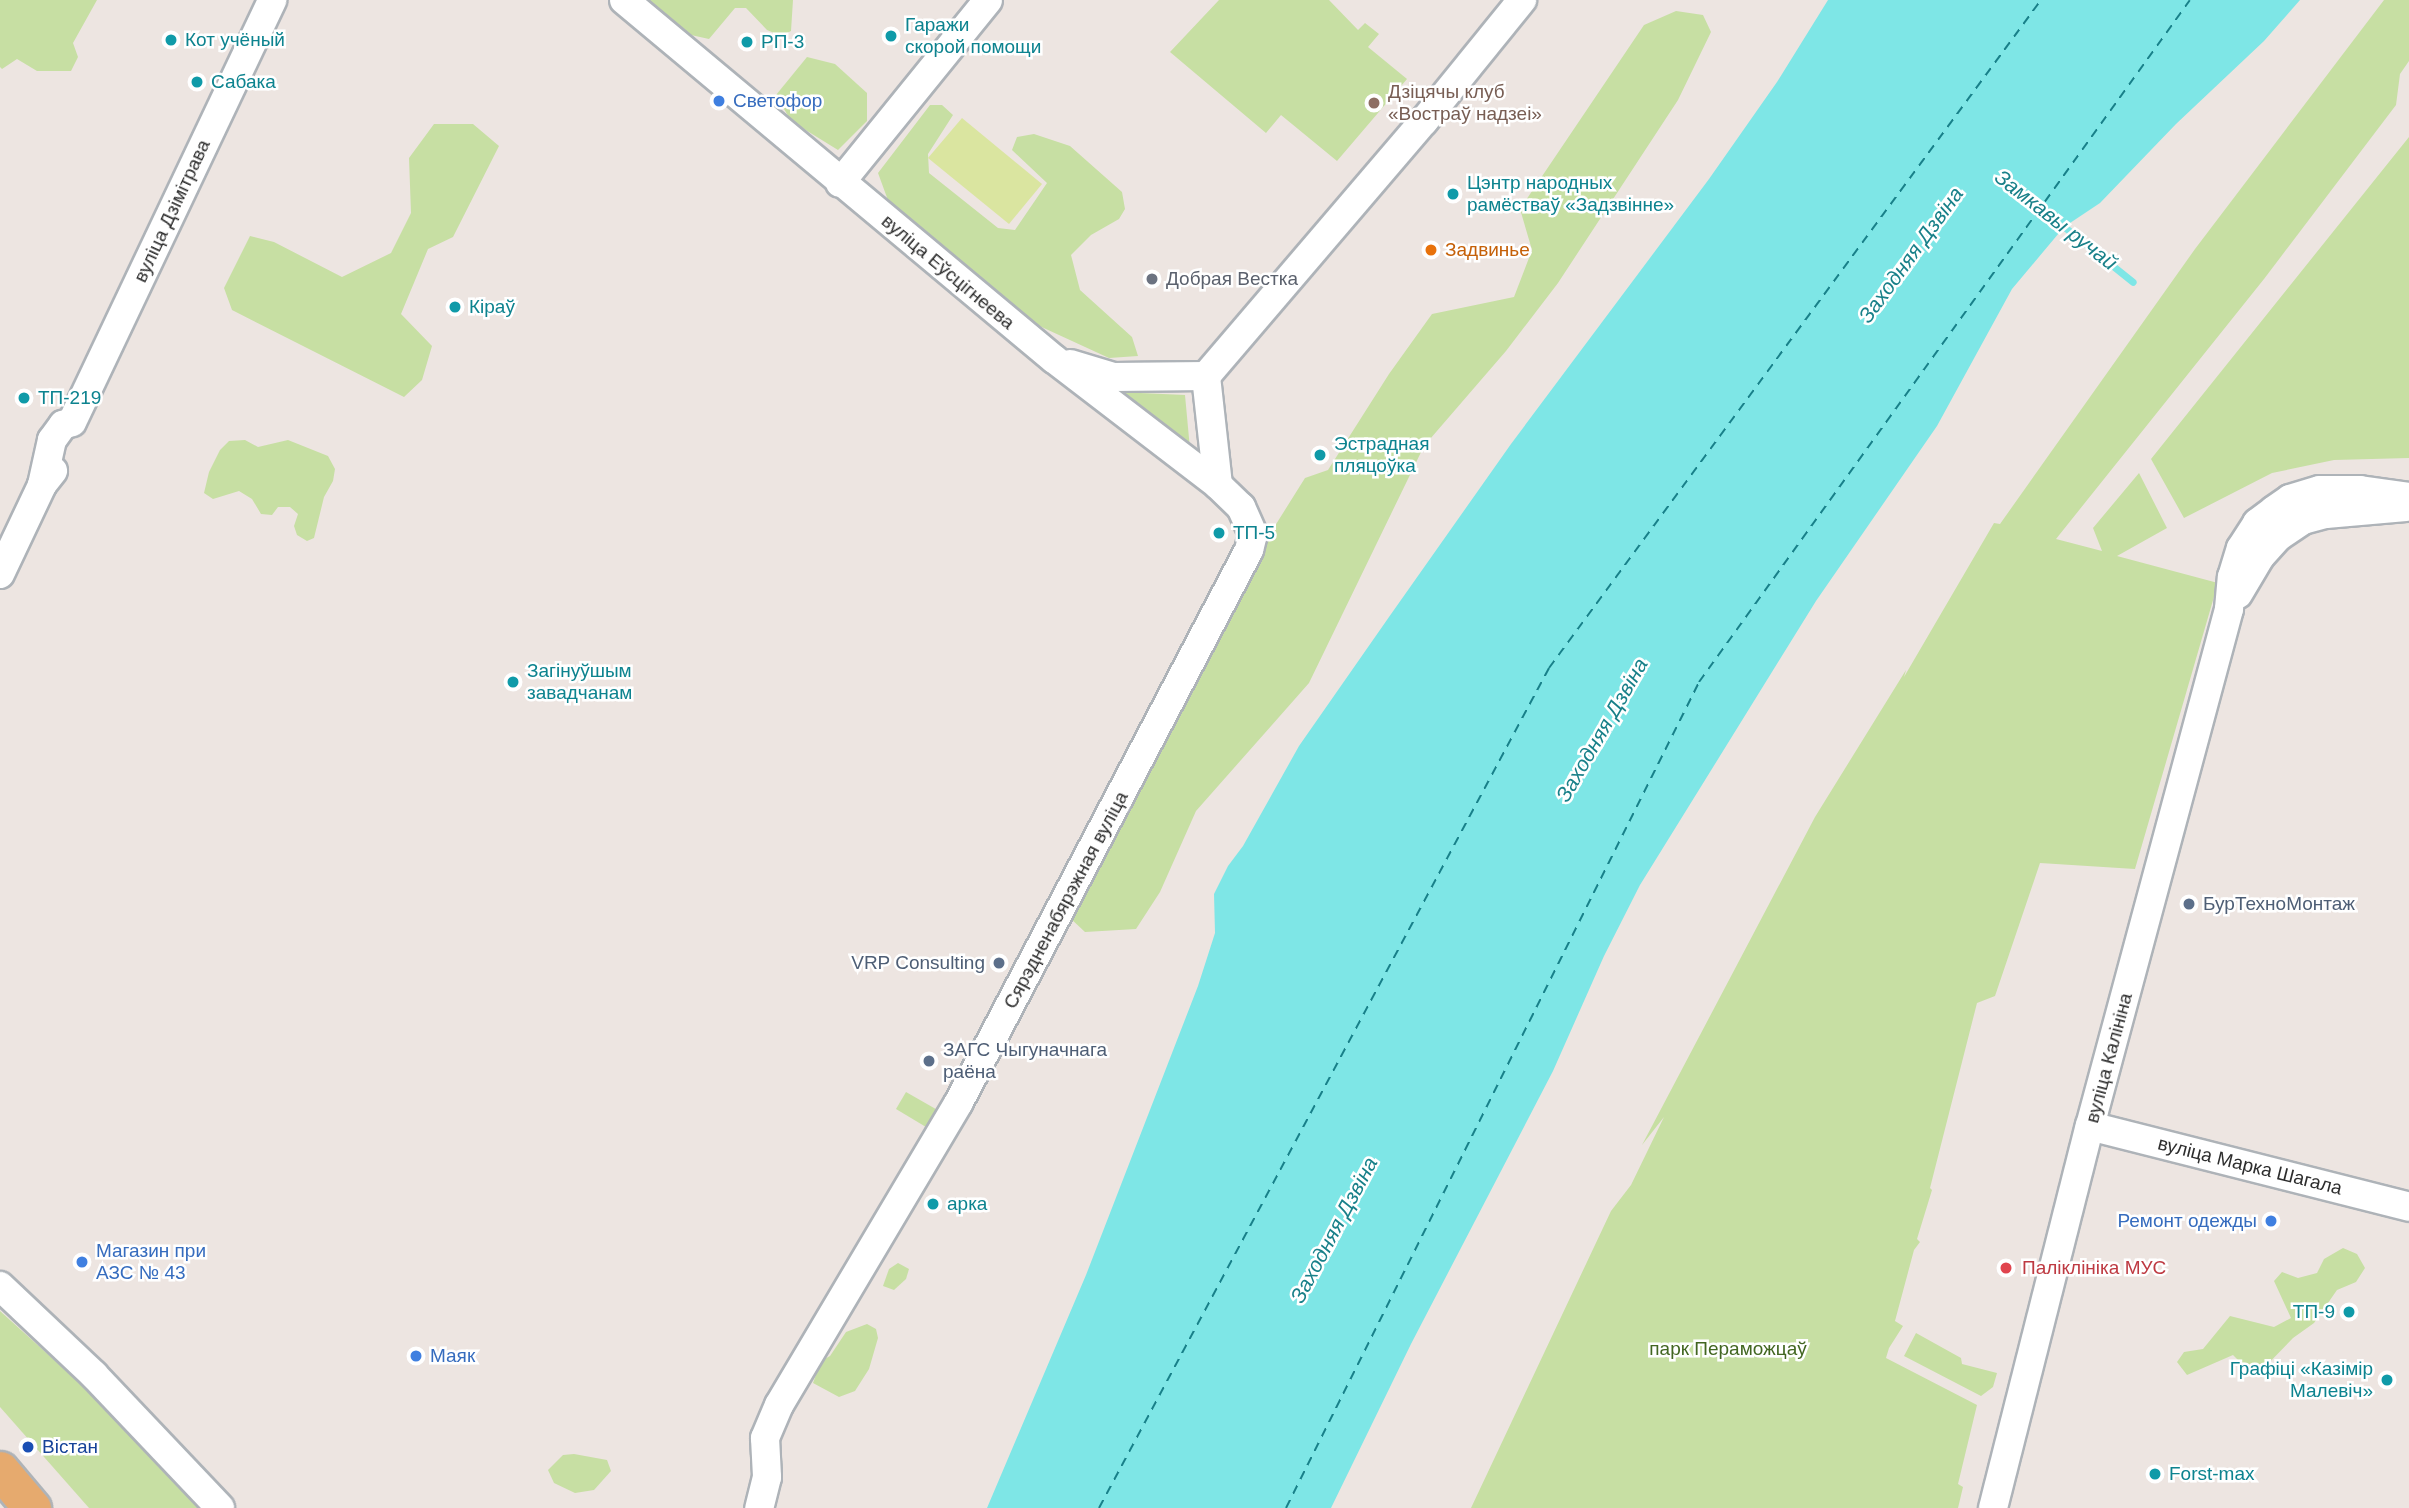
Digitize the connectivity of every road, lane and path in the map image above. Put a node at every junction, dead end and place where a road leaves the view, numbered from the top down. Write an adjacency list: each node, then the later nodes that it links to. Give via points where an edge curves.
1 (272, 0): 12 (street, вуліца Дзімітрава, via 62,431 75,433 70,449 42,485)
2 (624, 0): 5 (street, вуліца Еўсцігнеева)
3 (988, 0): 5 (street)
4 (1522, 0): 7 (street)
5 (841, 183): 6 (street, вуліца Еўсцігнеева)
6 (1054, 359): 7 (street, via 1114,377); 8 (street, вуліца Еўсцігнеева)
7 (1206, 376): 8 (street)
8 (1217, 485): 11 (street, вуліца Еўсцігнеева, via 1241,507 1253,534)
9 (2409, 497): 13 (street, вуліца Калініна, via 2319,490 2290,499 2257,523 2241,548)
10 (2409, 506): 13 (street, вуліца Калініна, via 2304,520 2278,537 2260,557)
11 (1249, 550): 20 (street, Сярэдненабярэжная вуліца, via 959,1102 779,1405 765,1438 767,1477)
12 (0, 574)
13 (2229, 609): 14 (street, вуліца Калініна)
14 (2091, 1126): 15 (street, вуліца Марка Шагала); 21 (street, вуліца Калініна)
15 (2409, 1207)
16 (0, 1286): 19 (street, via 94,1375)
17 (0, 1470): 18 (main road)
18 (32, 1508)
19 (220, 1508)
20 (759, 1508)
21 (1993, 1508)

